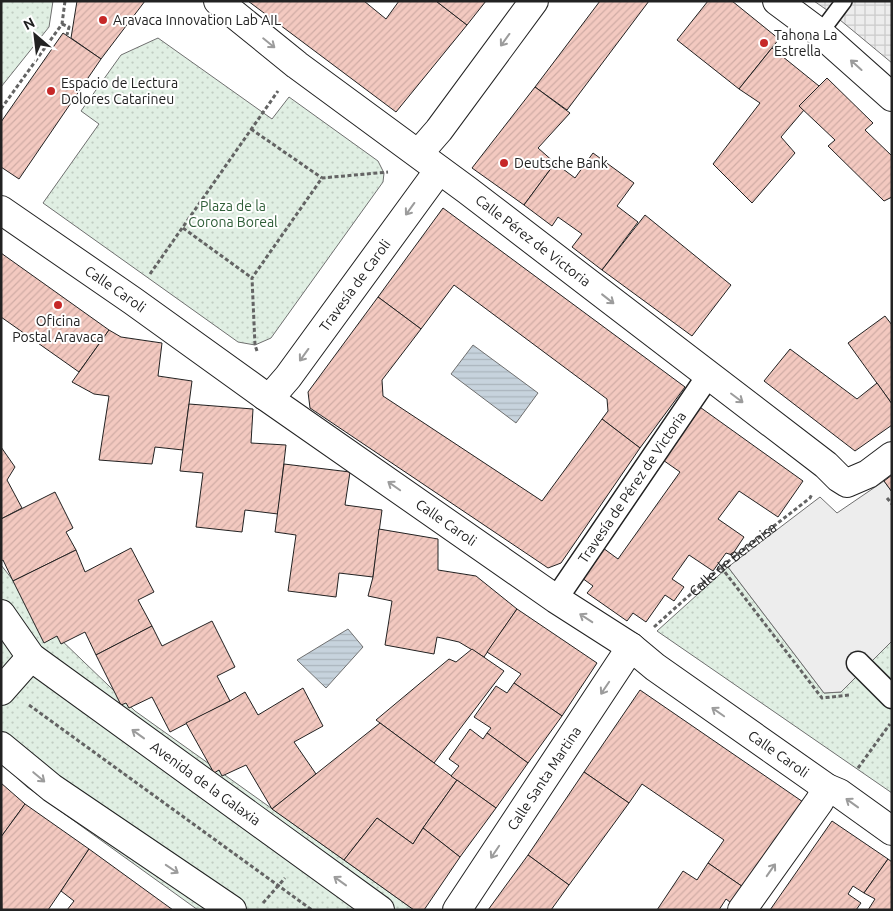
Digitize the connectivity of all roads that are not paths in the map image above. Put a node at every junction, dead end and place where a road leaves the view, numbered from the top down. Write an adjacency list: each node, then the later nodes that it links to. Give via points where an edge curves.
1 (218, 1): 7 (street, Calle Pérez de Victoria, one-way to 7, via 297,65)
2 (534, 1): 7 (street, Travesía de Caroli, one-way to 7, via 440,130)
3 (777, 1): 5 (street)
4 (844, 1): 5 (lane)
5 (820, 33): 6 (street, one-way to 5)
6 (892, 97)
7 (429, 161): 9 (street, Calle Pérez de Victoria, one-way to 9); 10 (street, Travesía de Caroli, one-way to 10, via 288,378 275,392)
8 (1, 210): 10 (street, Calle Caroli)
9 (708, 376): 11 (street, Calle Pérez de Victoria, one-way to 11, via 847,483 868,474); 12 (street, Travesía de Pérez de Victoria)
10 (265, 396): 12 (street, Calle Caroli, one-way to 10)
11 (892, 456)
12 (556, 599): 14 (street, Calle Caroli, one-way to 12)
13 (1, 614): 15 (street, Avenida de la Galaxia)
14 (632, 647): 20 (street, Calle Caroli, one-way to 14, via 655,667); 24 (street, Calle Santa Martina, one-way to 24)
15 (32, 657): 17 (street); 23 (street, Avenida de la Galaxia, one-way to 15)
16 (858, 663): 18 (street)
17 (3, 689)
18 (892, 697)
19 (1, 746): 22 (street, one-way to 22, via 52,788)
20 (833, 790): 21 (street, Calle Caroli, one-way to 20); 25 (street, one-way to 20, via 819,802)
21 (892, 831)
22 (232, 910)
23 (380, 910)
24 (457, 910)
25 (742, 910)

